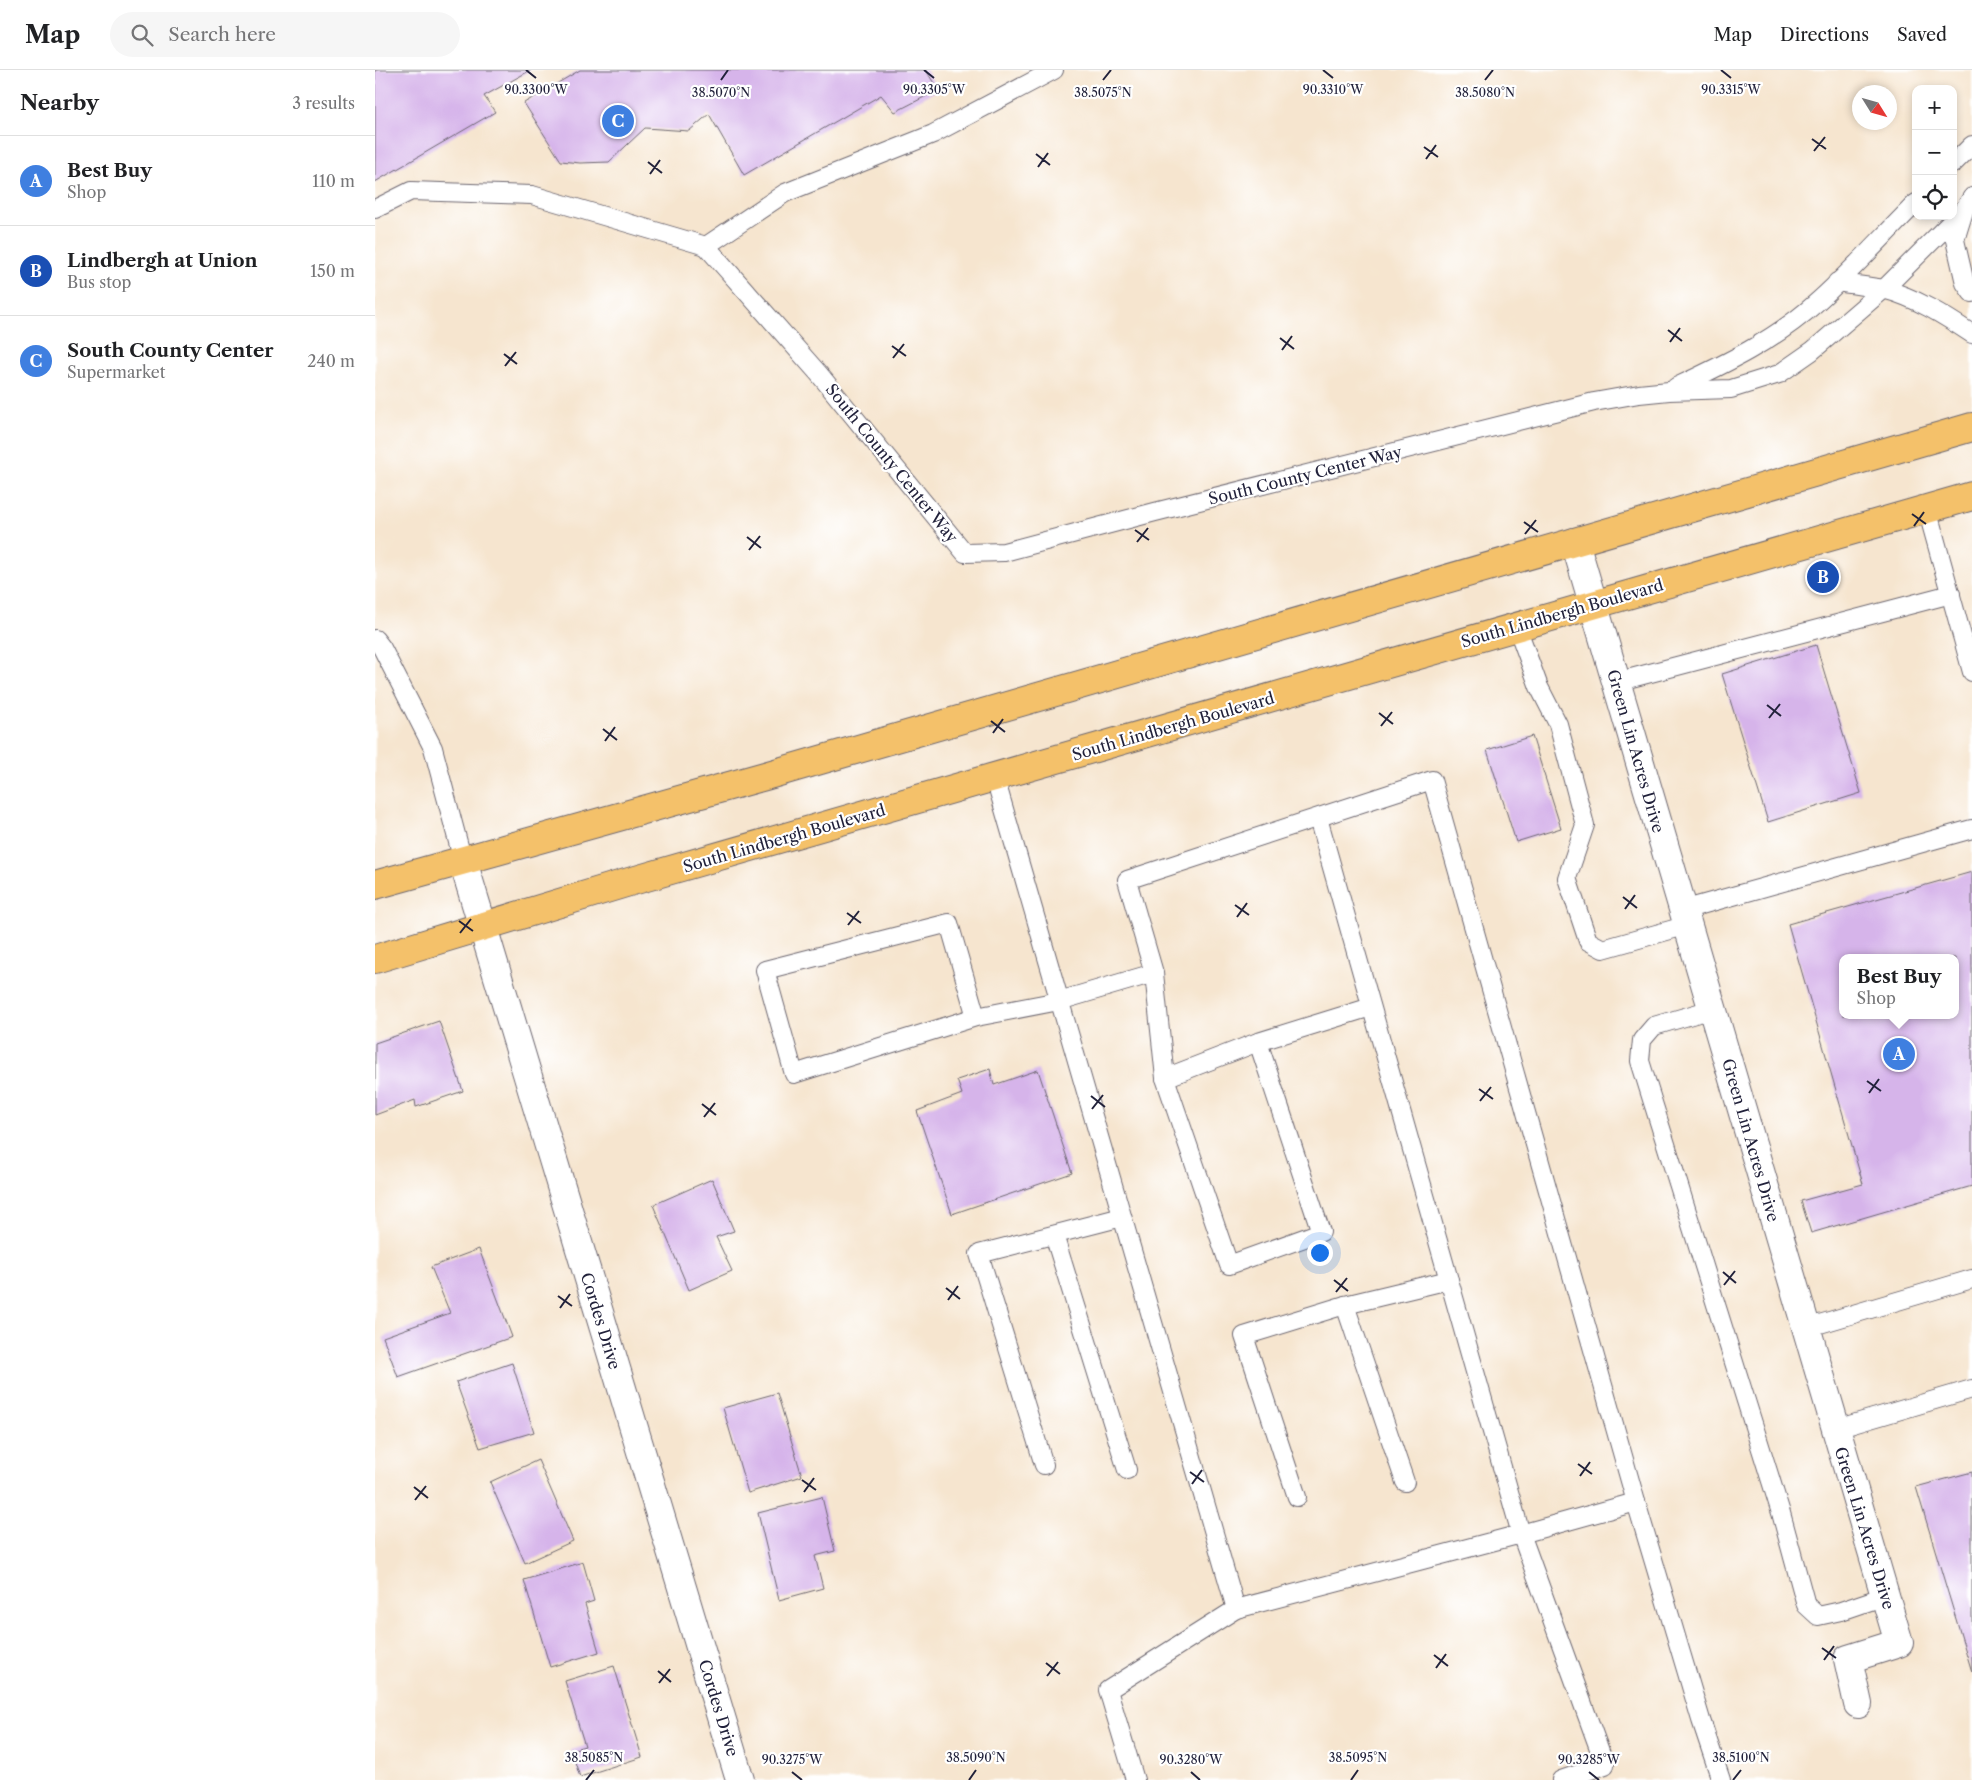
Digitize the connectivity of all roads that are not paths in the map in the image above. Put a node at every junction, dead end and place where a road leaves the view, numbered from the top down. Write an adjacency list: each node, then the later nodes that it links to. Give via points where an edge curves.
1 (1053, 70): 7 (lane, via 933,134 785,193)
2 (1972, 145): 3 (lane)
3 (1957, 160)
4 (1968, 202): 9 (lane, South County Center Way); 10 (lane, South County Center Way, via 1955,240 1965,283)
5 (1912, 206): 8 (lane, South County Center Way)
6 (375, 208): 7 (lane, via 411,191 532,195)
7 (706, 246): 12 (lane, South County Center Way, via 819,374 965,553 1004,552 1594,402)
8 (1837, 282): 9 (lane); 12 (lane, South County Center Way, via 1815,304 1758,345)
9 (1884, 289): 11 (lane, via 1916,301); 12 (lane, South County Center Way, via 1813,351 1779,374 1731,389)
10 (1972, 293)
11 (1972, 334)
12 (1669, 391)
13 (1972, 427): 16 (main road)
14 (1972, 496): 15 (main road, South Lindbergh Boulevard)
15 (1927, 509): 17 (lane); 18 (main road, South Lindbergh Boulevard)
16 (1575, 542): 18 (street, Green Lin Acres Drive); 26 (main road)
17 (1951, 594): 21 (lane); 22 (lane)
18 (1593, 604): 19 (main road, South Lindbergh Boulevard); 22 (street, Green Lin Acres Drive)
19 (1517, 626): 23 (main road, South Lindbergh Boulevard); 28 (lane, via 1539,687 1558,724 1585,825 1567,878 1589,941 1603,949)
20 (375, 639): 26 (lane, via 433,748)
21 (1972, 672)
22 (1616, 682): 28 (street, Green Lin Acres Drive)
23 (995, 778): 29 (main road, South Lindbergh Boulevard); 32 (lane)
24 (1318, 818): 31 (lane, via 1127,880); 33 (lane); 50 (lane, via 1432,780)
25 (1972, 829): 28 (lane)
26 (463, 861): 27 (main road); 29 (street, Cordes Drive)
27 (375, 885)
28 (1685, 918): 34 (street, Green Lin Acres Drive)
29 (482, 926): 30 (main road, South Lindbergh Boulevard); 56 (street, Cordes Drive)
30 (375, 959)
31 (1154, 974): 32 (lane); 37 (lane)
32 (1059, 1001): 35 (lane); 38 (lane)
33 (1371, 1007): 36 (lane); 41 (lane)
34 (1712, 1009): 43 (street, Green Lin Acres Drive); 52 (lane, via 1653,1026 1642,1040 1641,1061 1781,1513 1806,1605 1818,1616)
35 (976, 1017): 35 (lane, via 794,1074 765,970 949,923)
36 (1258, 1042): 37 (lane); 37 (lane, via 1321,1232 1229,1265)
37 (1165, 1078)
38 (1122, 1217): 39 (lane); 53 (lane)
39 (1054, 1235): 46 (lane, via 979,1254); 47 (lane)
40 (1972, 1279): 43 (lane)
41 (1449, 1280): 42 (lane); 51 (lane)
42 (1345, 1305): 48 (lane); 49 (lane, via 1244,1336)
43 (1806, 1328): 45 (street, Green Lin Acres Drive)
44 (1972, 1389): 45 (lane)
45 (1836, 1429): 52 (street, Green Lin Acres Drive)
46 (1045, 1465)
47 (1127, 1470)
48 (1405, 1482)
49 (1297, 1497)
50 (1636, 1502): 51 (lane); 59 (lane)
51 (1521, 1534): 53 (lane); 55 (lane)
52 (1885, 1596): 54 (street, Green Lin Acres Drive, via 1899,1643 1848,1659)
53 (1236, 1609): 57 (lane, via 1108,1690)
54 (1858, 1704)
55 (1607, 1772): 58 (lane)
56 (740, 1780)
57 (1135, 1780)
58 (1561, 1780)
59 (1721, 1780)

